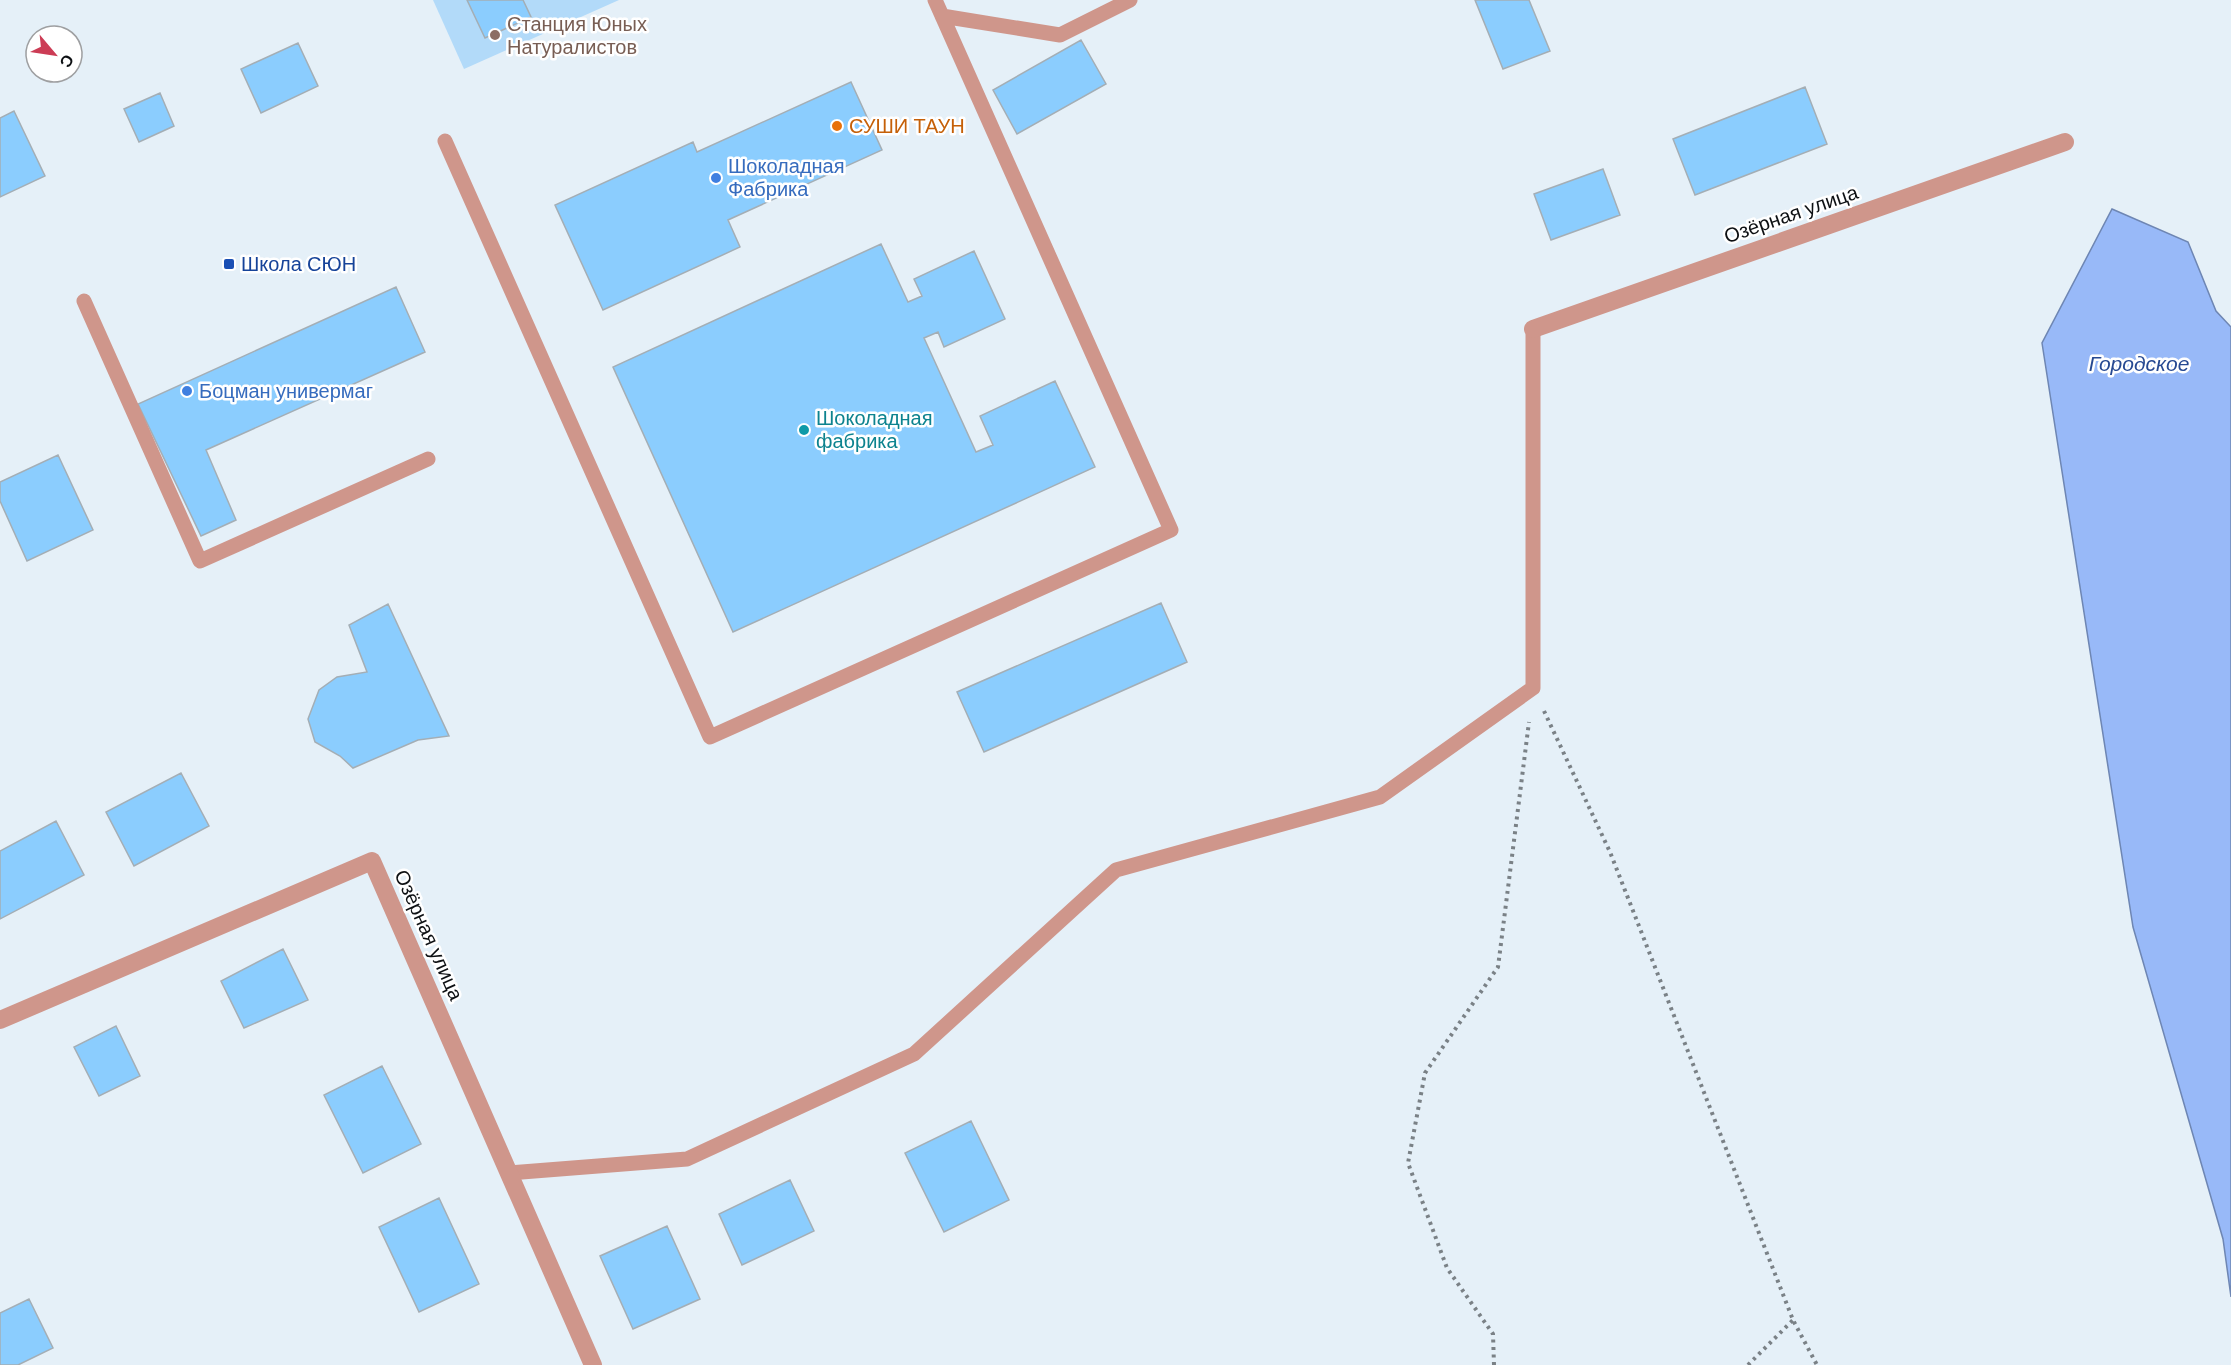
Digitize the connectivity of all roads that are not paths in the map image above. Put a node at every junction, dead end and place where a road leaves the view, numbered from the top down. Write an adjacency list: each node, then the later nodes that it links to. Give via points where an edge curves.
1 (935, 0): 3 (lane)
2 (1131, 0): 3 (lane, via 1060,35)
3 (942, 16): 4 (lane, via 1171,530 710,737)
4 (445, 141)
5 (2064, 142): 7 (street, Озёрная улица)
6 (84, 301): 8 (lane, via 200,561)
7 (1533, 329): 10 (lane, via 1533,688 1380,796 1116,870 914,1054 687,1159)
8 (428, 459)
9 (0, 1020): 10 (street, Озёрная улица, via 372,861)
10 (509, 1173): 11 (street, Озёрная улица)
11 (593, 1365)

